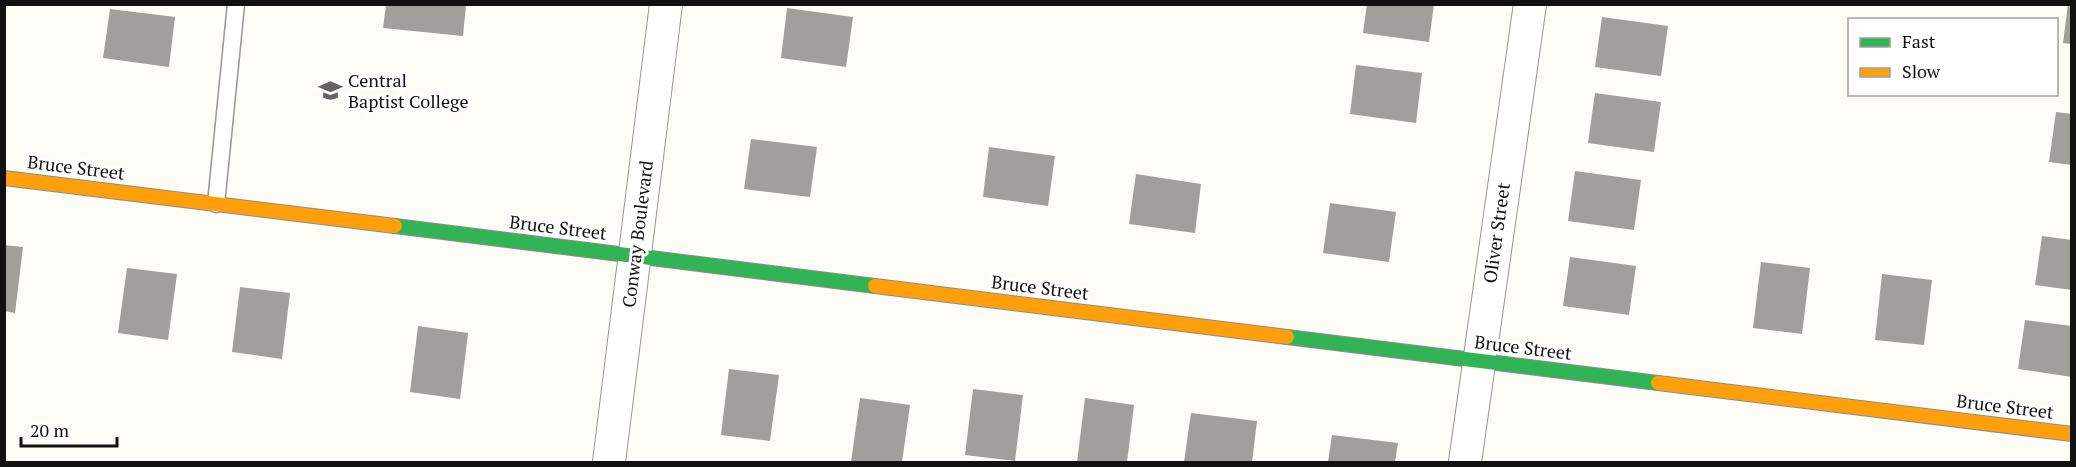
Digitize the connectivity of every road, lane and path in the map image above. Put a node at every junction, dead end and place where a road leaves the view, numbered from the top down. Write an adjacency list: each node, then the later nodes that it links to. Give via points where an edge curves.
1 (236, 4): 5 (lane)
2 (666, 4): 6 (street, Conway Boulevard)
3 (1530, 4): 7 (street, Oliver Street)
4 (4, 178): 5 (street, Bruce Street)
5 (216, 204): 6 (street, Bruce Street)
6 (635, 256): 7 (street, Bruce Street); 9 (street, Conway Boulevard)
7 (1479, 360): 8 (street, Bruce Street); 10 (street, Oliver Street)
8 (2072, 434)
9 (609, 462)
10 (1466, 462)

